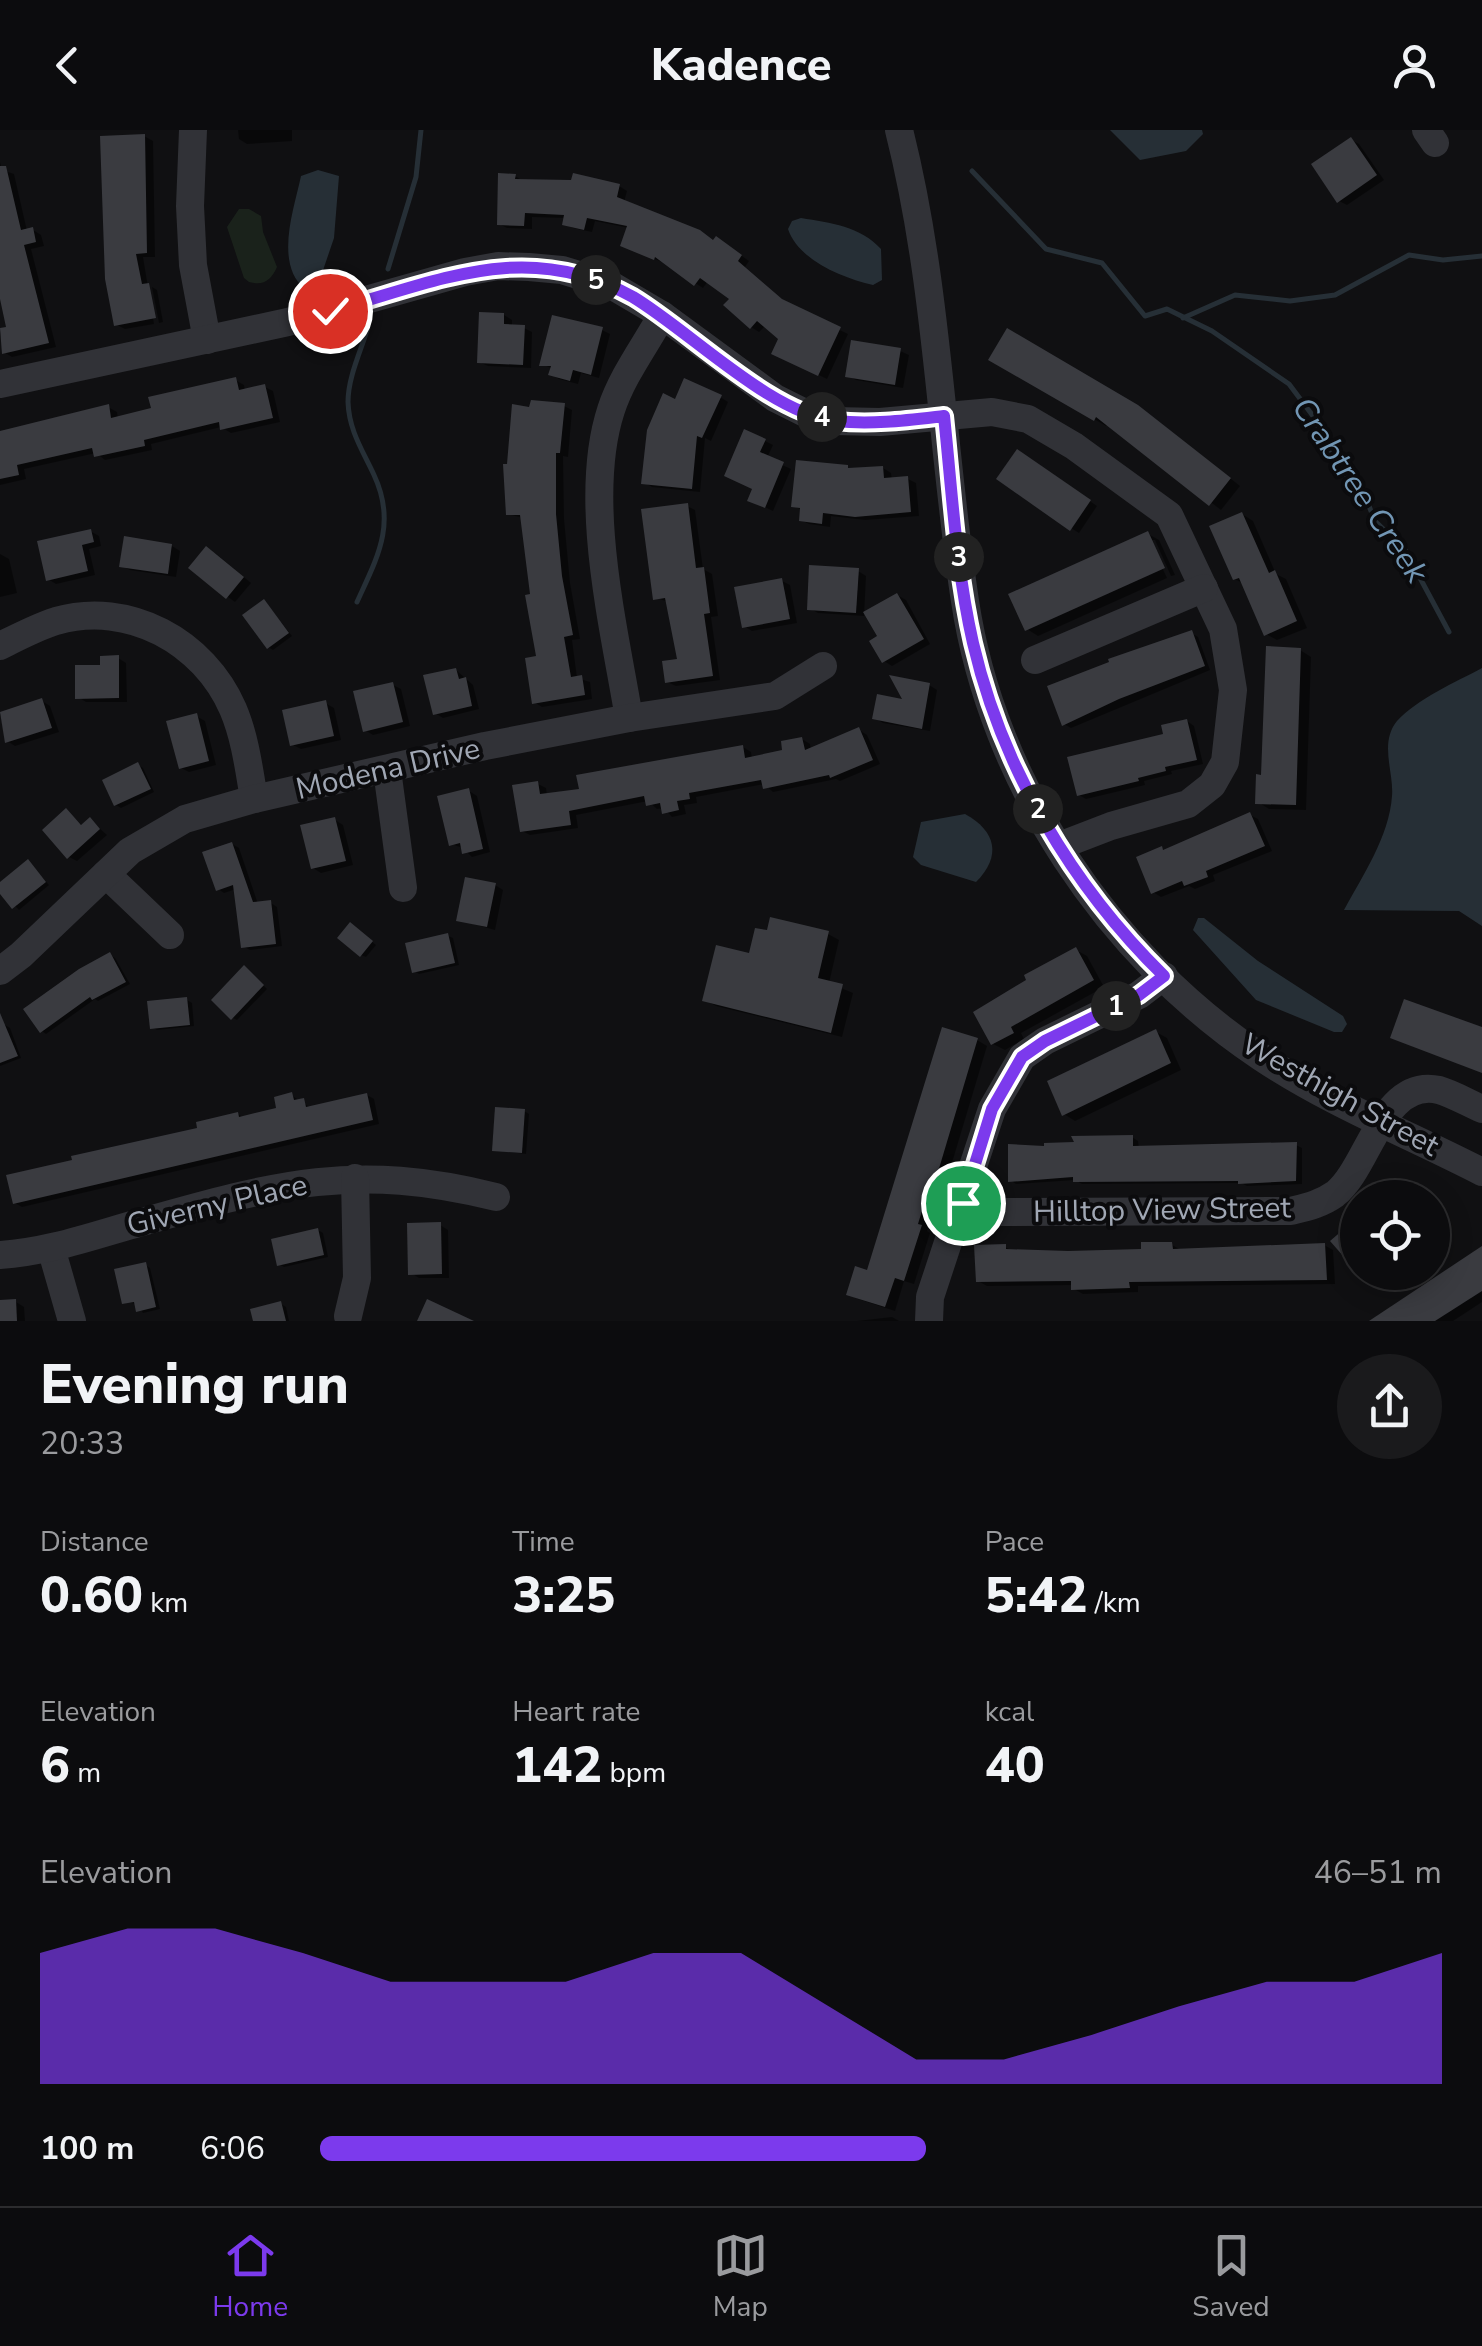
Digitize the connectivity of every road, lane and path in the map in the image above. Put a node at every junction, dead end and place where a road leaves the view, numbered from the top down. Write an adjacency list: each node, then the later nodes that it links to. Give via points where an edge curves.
1 (193, 130): 4 (street, via 193,266)
2 (899, 130): 6 (street, Westhigh Street)
3 (662, 315): 4 (street, via 611,284 498,266); 6 (street, via 803,412 849,422); 11 (street, via 620,386 600,458 603,541)
4 (207, 340): 5 (street)
5 (0, 384)
6 (944, 416): 7 (street, via 992,412 1028,419 1074,446 1169,515); 14 (street, Westhigh Street, via 972,642 1010,755)
7 (1204, 588): 9 (street); 14 (street, via 1223,629 1232,690 1225,762 1212,785 1188,804)
8 (0, 646): 13 (street, via 82,617 132,620 164,633 208,667 227,697 240,726)
9 (1035, 660)
10 (823, 666): 11 (street, Modena Drive, via 775,696)
11 (629, 718): 12 (street, Modena Drive)
12 (387, 770): 13 (street, Modena Drive); 16 (street)
13 (254, 799): 15 (street, Modena Drive, via 164,829)
14 (1058, 846): 19 (street, Westhigh Street, via 1122,935)
15 (106, 874): 17 (street); 18 (street, Modena Drive)
16 (403, 888)
17 (170, 935)
18 (0, 971)
19 (1164, 976): 21 (street, Westhigh Street, via 1262,1057); 25 (street, via 1022,1057 992,1109)
20 (1482, 1109): 21 (street, Hilltop View Street, via 1438,1090 1416,1090 1398,1100)
21 (1381, 1124): 22 (street, Westhigh Street); 25 (street, Hilltop View Street, via 1338,1192 1291,1211 1003,1212)
22 (1482, 1172)
23 (356, 1178): 24 (street, Giverny Place, via 427,1182); 26 (street, Giverny Place, via 268,1187); 28 (street, via 357,1278)
24 (496, 1197)
25 (963, 1203): 30 (street, via 930,1297)
26 (51, 1248): 27 (street, Giverny Place); 29 (street)
27 (0, 1254)
28 (348, 1316)
29 (72, 1321)
30 (929, 1321)

